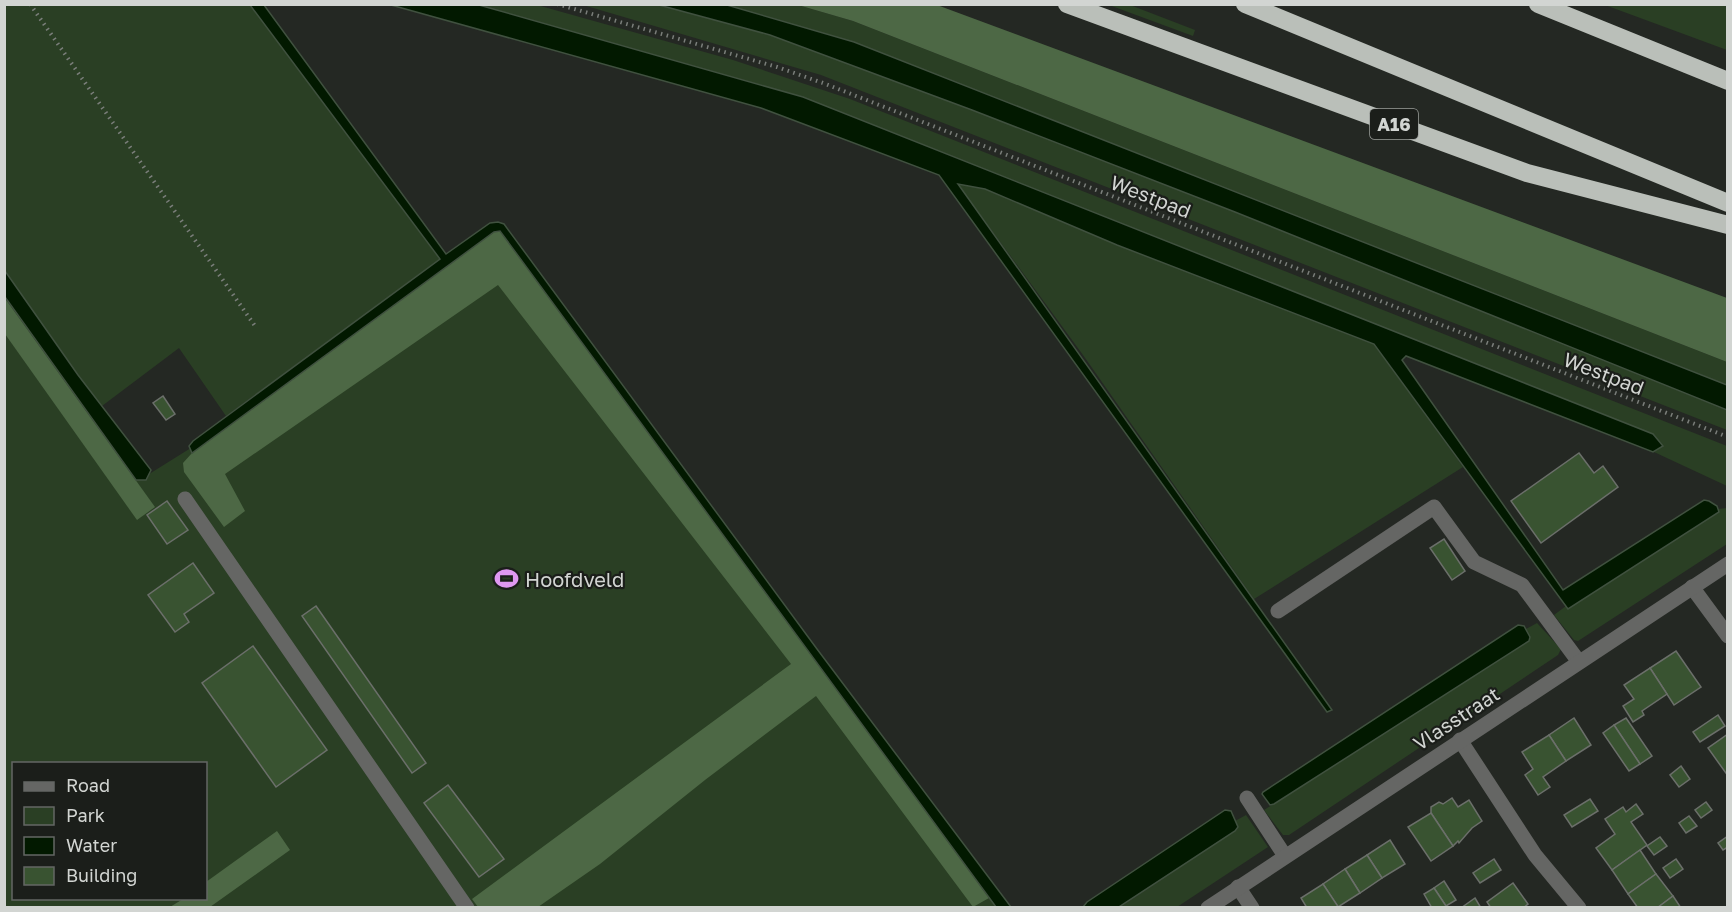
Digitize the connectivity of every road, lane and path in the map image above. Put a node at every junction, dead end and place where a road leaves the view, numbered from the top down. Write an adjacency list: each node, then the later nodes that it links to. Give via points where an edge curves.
1 (30, 4): 9 (path)
2 (557, 4): 10 (path, Westpad, via 823,83)
3 (1067, 4): 8 (highway, A16, via 1527,173)
4 (1245, 4): 7 (highway)
5 (1538, 4): 6 (highway)
6 (1728, 81)
7 (1728, 203)
8 (1728, 225)
9 (255, 326)
10 (1728, 437)
11 (185, 498): 21 (street)
12 (1728, 564): 13 (street, Vlasstraat)
13 (1692, 586): 15 (street); 16 (street, Vlasstraat)
14 (1278, 611): 16 (street, via 1434,507 1474,562 1522,585)
15 (1728, 636)
16 (1579, 662): 17 (street, Vlasstraat)
17 (1460, 740): 19 (street, Vlasstraat); 24 (street, via 1535,855)
18 (1246, 798): 19 (street)
19 (1285, 856): 20 (street, Vlasstraat)
20 (1238, 887): 22 (street, Vlasstraat); 23 (street)
21 (467, 908)
22 (1208, 908)
23 (1252, 908)
24 (1579, 908)

